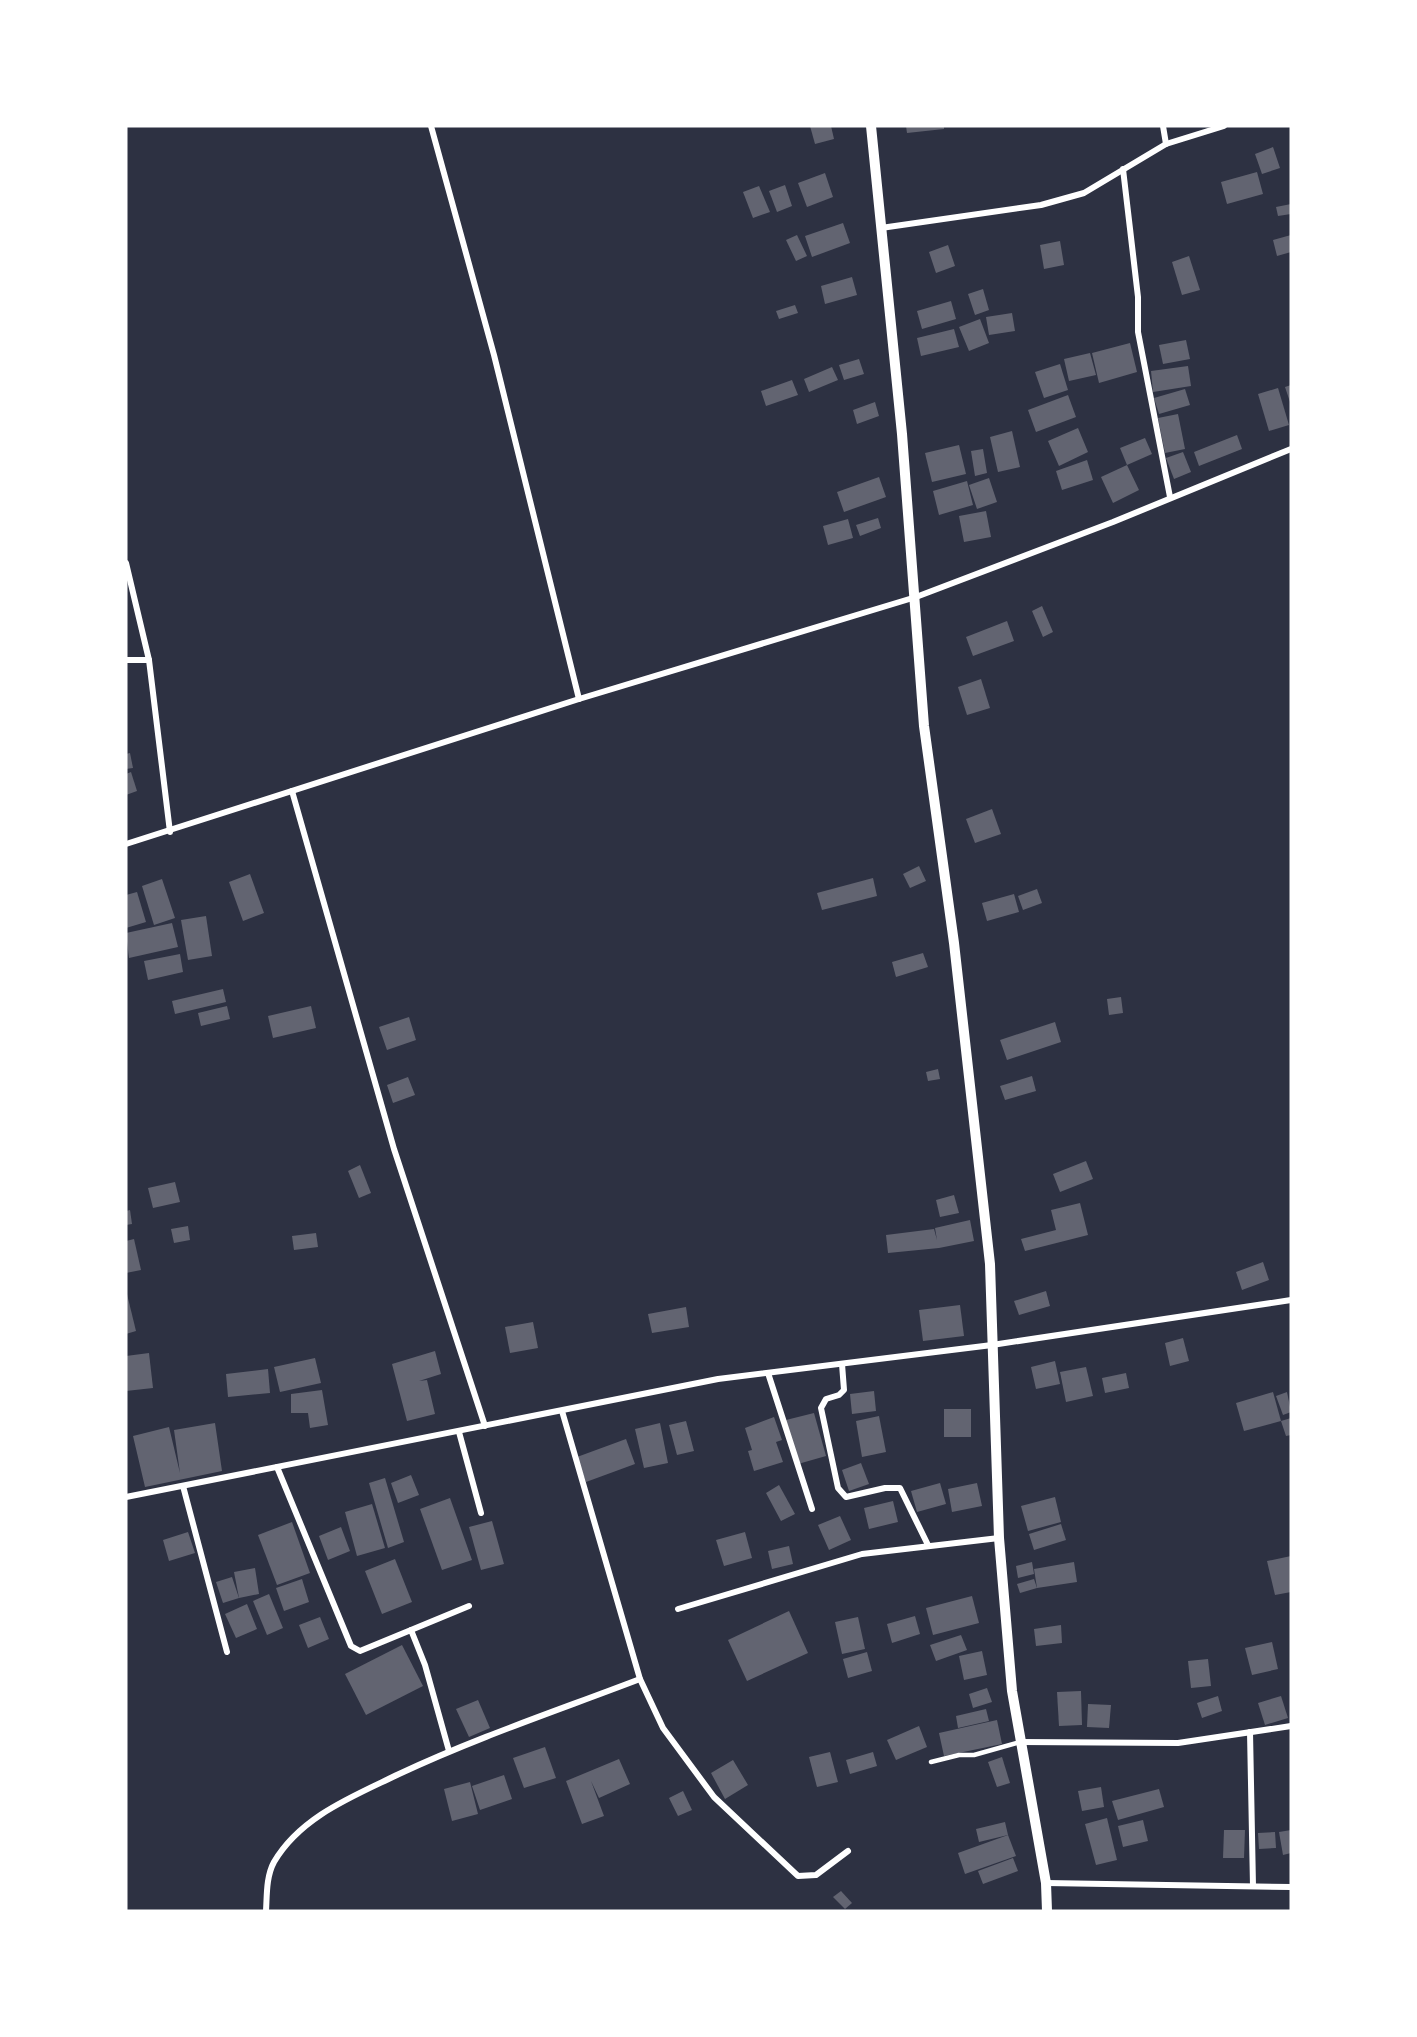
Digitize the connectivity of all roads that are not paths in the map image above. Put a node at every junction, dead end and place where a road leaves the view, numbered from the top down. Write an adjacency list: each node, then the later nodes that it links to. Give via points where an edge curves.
1 (432, 126): 14 (street, via 494,355)
2 (871, 126): 7 (street)
3 (1163, 126): 5 (street)
4 (1224, 126): 5 (street)
5 (1166, 144): 6 (street)
6 (1123, 169): 7 (street, via 1084,193 1041,205); 9 (street, via 1138,297 1138,332)
7 (881, 228): 11 (street)
8 (1291, 449): 9 (street)
9 (1170, 497): 11 (street)
10 (126, 562): 13 (street)
11 (916, 597): 14 (street); 19 (street, via 924,726 954,943 988,1252)
12 (126, 660): 13 (street)
13 (149, 660): 16 (street)
14 (579, 699): 15 (street)
15 (292, 791): 16 (street); 23 (street, via 394,1149)
16 (170, 832): 17 (street)
17 (126, 844)
18 (1291, 1300): 19 (street)
19 (992, 1345): 20 (street); 30 (street)
20 (842, 1364): 21 (street); 31 (street, via 844,1390 826,1399 821,1408 838,1488 846,1497 900,1488)
21 (768, 1373): 22 (street, via 718,1379); 28 (street)
22 (562, 1411): 23 (street); 36 (street)
23 (485, 1426): 24 (street)
24 (459, 1432): 25 (street); 29 (street)
25 (277, 1467): 26 (street); 34 (street, via 351,1646 360,1651)
26 (183, 1486): 27 (street); 35 (street)
27 (126, 1497)
28 (812, 1509)
29 (482, 1513)
30 (999, 1538): 31 (street); 39 (street)
31 (928, 1545): 33 (street, via 831,1561)
32 (469, 1606): 34 (street)
33 (678, 1609)
34 (411, 1630): 40 (street)
35 (227, 1652)
36 (640, 1679): 40 (street); 42 (street, via 663,1728 687,1763 714,1797 784,1866 798,1876 816,1875)
37 (1291, 1726): 38 (street)
38 (1250, 1732): 39 (street, via 1178,1743); 44 (street)
39 (1020, 1742): 41 (lane); 43 (street)
40 (449, 1751): 46 (street, via 340,1802 303,1828 274,1863 267,1884)
41 (931, 1762)
42 (848, 1851)
43 (1046, 1883): 44 (street); 47 (street)
44 (1253, 1886): 45 (street)
45 (1291, 1887)
46 (266, 1911)
47 (1047, 1911)

